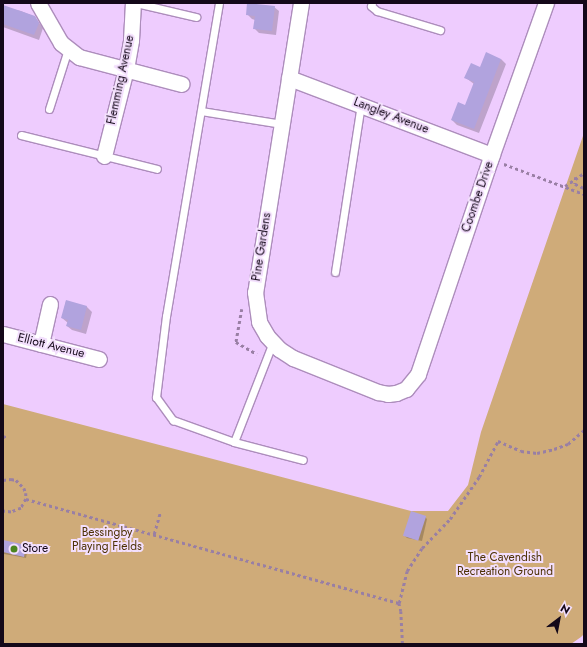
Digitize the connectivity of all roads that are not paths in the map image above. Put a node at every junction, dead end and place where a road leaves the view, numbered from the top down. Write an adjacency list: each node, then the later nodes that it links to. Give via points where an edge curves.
1 (38, 3): 9 (street, via 61,43)
2 (134, 3): 7 (lane); 10 (street, Flemming Avenue)
3 (219, 3): 15 (lane)
4 (301, 3): 11 (street, Pine Gardens)
5 (372, 3): 8 (lane, via 371,6 377,11)
6 (546, 3): 19 (street, Coombe Drive)
7 (196, 17)
8 (440, 30)
9 (68, 49): 10 (street, via 79,57); 14 (lane)
10 (126, 69): 12 (street); 18 (street, Flemming Avenue)
11 (289, 78): 13 (street, Langley Avenue); 16 (street, Pine Gardens)
12 (182, 84)
13 (361, 105): 19 (street, Langley Avenue); 21 (lane)
14 (49, 109)
15 (201, 111): 16 (lane); 28 (lane, via 166,316 156,397 173,420)
16 (282, 124): 24 (street, Pine Gardens, via 255,292 259,322)
17 (21, 135): 18 (lane)
18 (104, 156): 20 (lane)
19 (497, 159): 27 (street, Coombe Drive, via 418,374)
20 (157, 169)
21 (335, 272)
22 (50, 304): 25 (street)
23 (3, 334): 25 (street, Elliott Avenue)
24 (273, 342): 27 (street, Pine Gardens, via 293,358 378,392 396,394); 28 (lane)
25 (41, 344): 26 (street, Elliott Avenue)
26 (100, 359)
27 (406, 389)
28 (234, 442): 29 (lane)
29 (302, 460)

